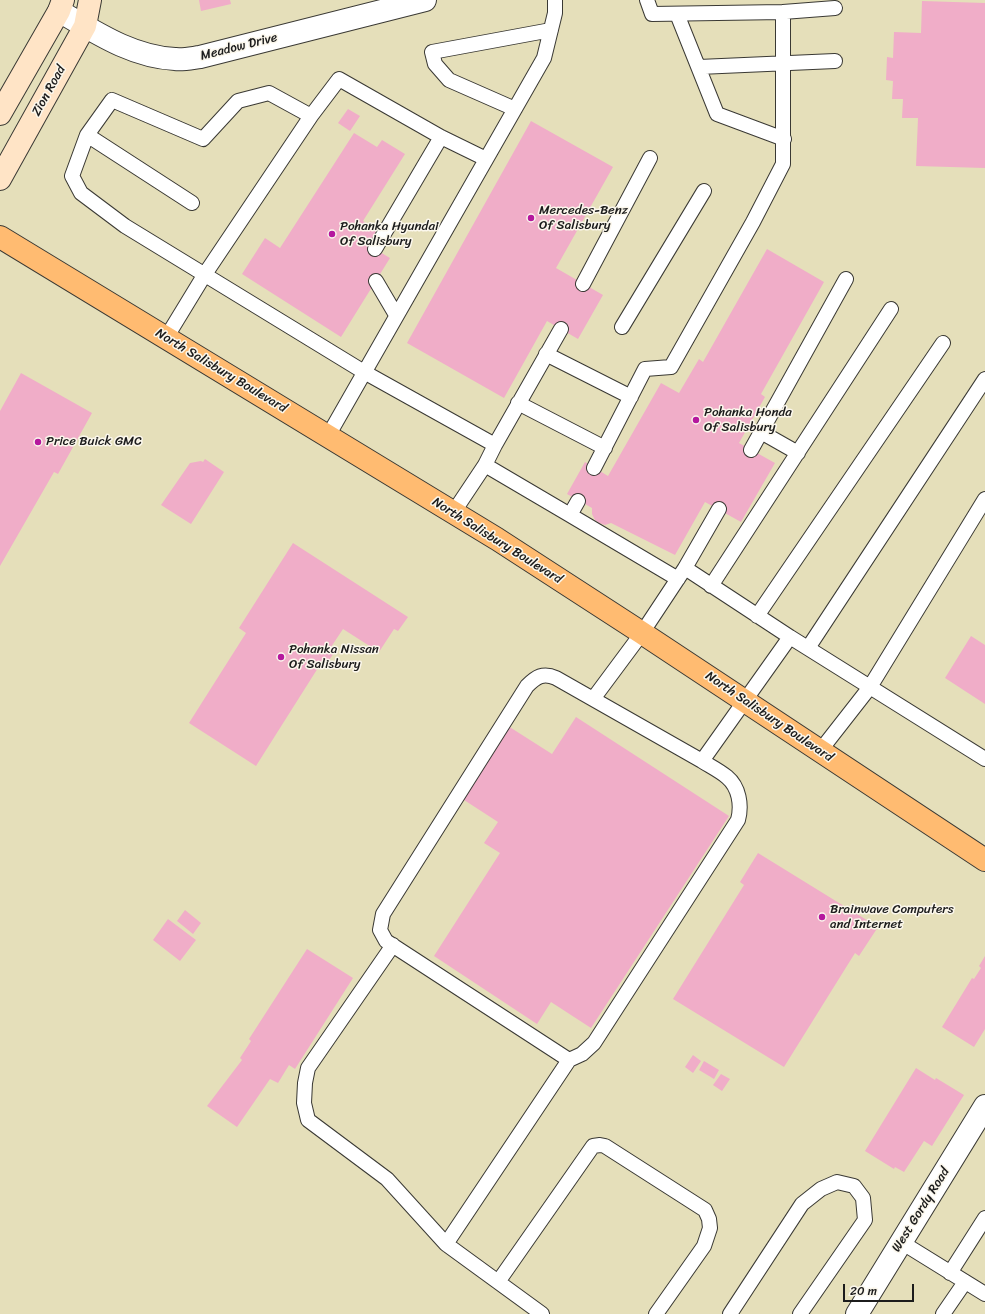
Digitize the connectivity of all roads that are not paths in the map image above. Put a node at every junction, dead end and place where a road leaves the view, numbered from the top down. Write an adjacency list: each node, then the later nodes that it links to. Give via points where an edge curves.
1 (90, 0): 9 (main road, Zion Road)
2 (425, 0): 9 (street, Meadow Drive, via 200,57 176,59 145,55 119,45)
3 (555, 0): 10 (lane)
4 (647, 0): 8 (lane, via 652,14)
5 (61, 6): 9 (street, Meadow Drive); 15 (main road)
6 (835, 8): 7 (lane)
7 (783, 12): 8 (lane); 12 (lane)
8 (677, 14): 13 (lane)
9 (84, 26): 22 (main road, Zion Road)
10 (551, 30): 14 (lane, via 544,58); 14 (lane, via 432,52 435,64 449,80)
11 (835, 61): 12 (lane)
12 (784, 64): 13 (lane); 19 (lane)
13 (699, 67): 19 (lane, via 717,114)
14 (515, 109): 21 (lane)
15 (0, 114)
16 (311, 116): 17 (lane, via 269,93 238,101 203,139 112,100); 18 (lane, via 339,79); 27 (lane)
17 (87, 135): 24 (lane); 27 (lane, via 72,176 81,193 125,226)
18 (441, 137): 21 (lane); 26 (lane)
19 (784, 139): 40 (lane, via 783,164 671,368 645,369)
20 (650, 158): 30 (lane)
21 (486, 159): 32 (lane)
22 (0, 179)
23 (704, 191): 33 (lane)
24 (192, 203)
25 (0, 237): 35 (main road, North Salisbury Boulevard)
26 (375, 249)
27 (205, 274): 35 (lane); 38 (lane)
28 (846, 279): 42 (lane)
29 (376, 281): 32 (lane)
30 (583, 284)
31 (891, 308): 47 (lane)
32 (396, 315): 38 (lane)
33 (622, 327)
34 (560, 329): 37 (lane)
35 (166, 338): 43 (main road, North Salisbury Boulevard)
36 (943, 343): 57 (lane)
37 (546, 354): 40 (lane); 41 (lane)
38 (364, 372): 43 (lane); 44 (lane)
39 (985, 379): 60 (lane)
40 (631, 397): 45 (lane)
41 (518, 403): 44 (lane); 45 (lane)
42 (761, 432): 46 (lane); 47 (lane)
43 (328, 436): 53 (main road, North Salisbury Boulevard)
44 (495, 445): 48 (lane)
45 (605, 448): 49 (lane)
46 (751, 450)
47 (798, 453): 56 (lane)
48 (485, 465): 53 (lane); 54 (lane)
49 (594, 468)
50 (985, 499): 61 (lane)
51 (578, 501): 54 (lane)
52 (719, 509): 55 (lane)
53 (453, 513): 58 (main road, North Salisbury Boulevard)
54 (570, 515): 55 (lane)
55 (681, 574): 56 (lane); 58 (lane)
56 (711, 586): 57 (lane)
57 (758, 616): 59 (lane)
58 (642, 633): 62 (lane); 63 (main road, North Salisbury Boulevard)
59 (790, 637): 60 (lane); 63 (lane)
60 (808, 648): 61 (lane)
61 (870, 687): 64 (lane); 65 (lane)
62 (593, 699): 66 (lane); 68 (lane, via 550,675 536,677 527,686 383,914 380,930 386,941)
63 (745, 702): 64 (main road, North Salisbury Boulevard); 66 (lane)
64 (820, 751): 67 (main road, North Salisbury Boulevard)
65 (985, 759)
66 (702, 761): 69 (lane, via 727,777 735,788 740,804 738,820 594,1043 582,1054)
67 (985, 860)
68 (393, 945): 69 (lane); 73 (lane, via 308,1068 304,1103 308,1120 387,1179)
69 (569, 1060): 73 (lane)
70 (985, 1106): 72 (street, West Gordy Road)
71 (985, 1218): 74 (lane)
72 (901, 1242): 74 (lane); 82 (street, West Gordy Road)
73 (446, 1244): 75 (lane)
74 (950, 1273): 76 (lane)
75 (498, 1282): 78 (lane); 79 (lane, via 593,1146 605,1146 705,1210 709,1219 710,1228 704,1246)
76 (966, 1282): 77 (lane); 83 (lane)
77 (985, 1294)
78 (542, 1314)
79 (656, 1314)
80 (730, 1314): 81 (lane, via 802,1204 837,1182 854,1186 863,1198 866,1220)
81 (800, 1314)
82 (857, 1314)
83 (943, 1314)

